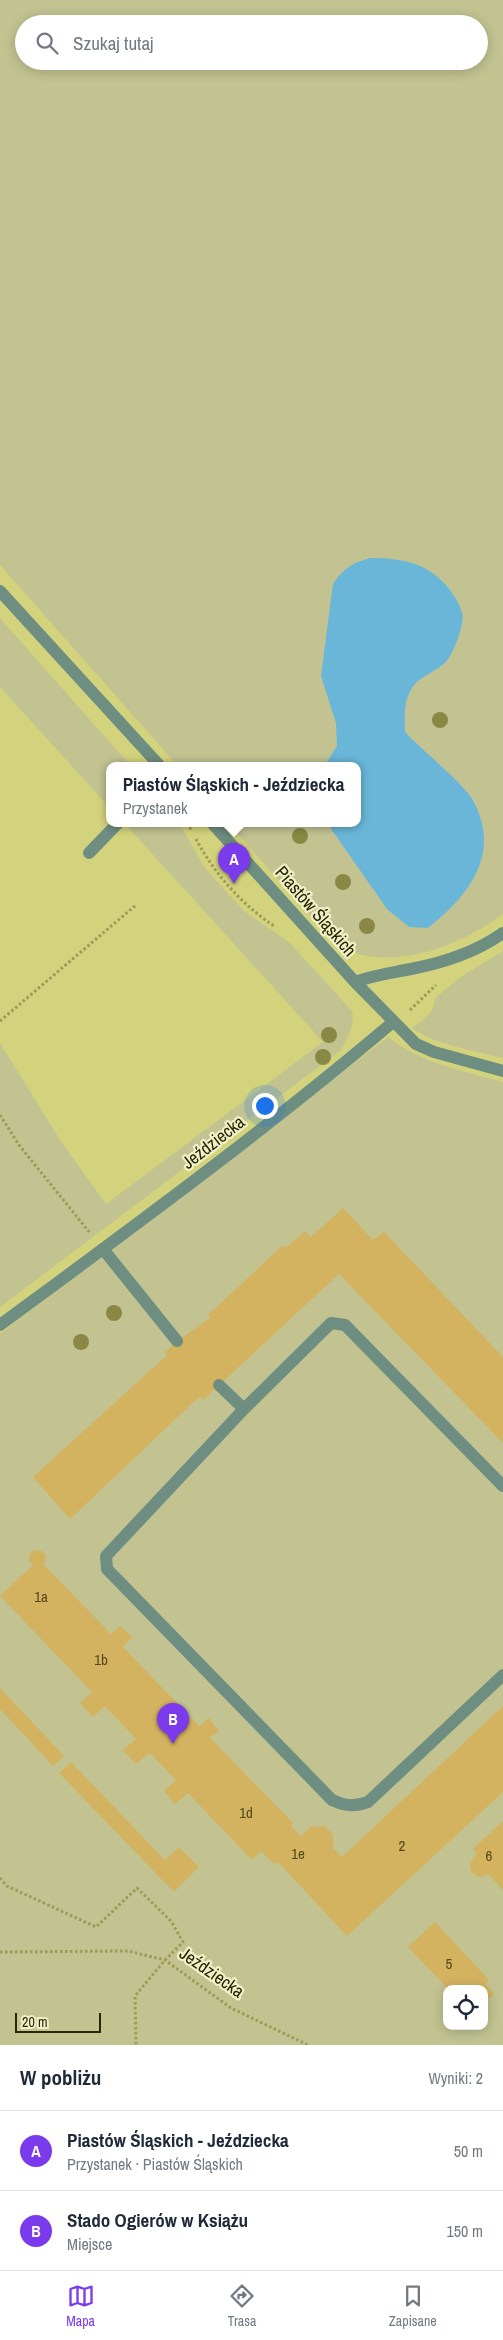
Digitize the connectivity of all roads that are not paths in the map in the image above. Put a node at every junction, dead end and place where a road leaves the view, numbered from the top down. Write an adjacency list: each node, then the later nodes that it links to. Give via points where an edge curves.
1 (0, 591): 2 (street)
2 (156, 762)
3 (114, 827): 5 (street)
4 (216, 827): 7 (street, Piastów Śląskich)
5 (89, 853)
6 (503, 933): 7 (street, via 488,943 439,963 376,974)
7 (355, 982): 8 (street, Piastów Śląskich)
8 (393, 1022): 9 (street, via 416,1044); 10 (street, Jeździecka)
9 (503, 1071)
10 (103, 1249): 11 (street, Jeździecka); 12 (street)
11 (0, 1325)
12 (178, 1341)
13 (219, 1385): 14 (street)
14 (244, 1410): 15 (street, via 331,1323 345,1324); 16 (street, via 106,1556 107,1570 332,1800 345,1805 357,1806 368,1802)
15 (503, 1486)
16 (503, 1675)

